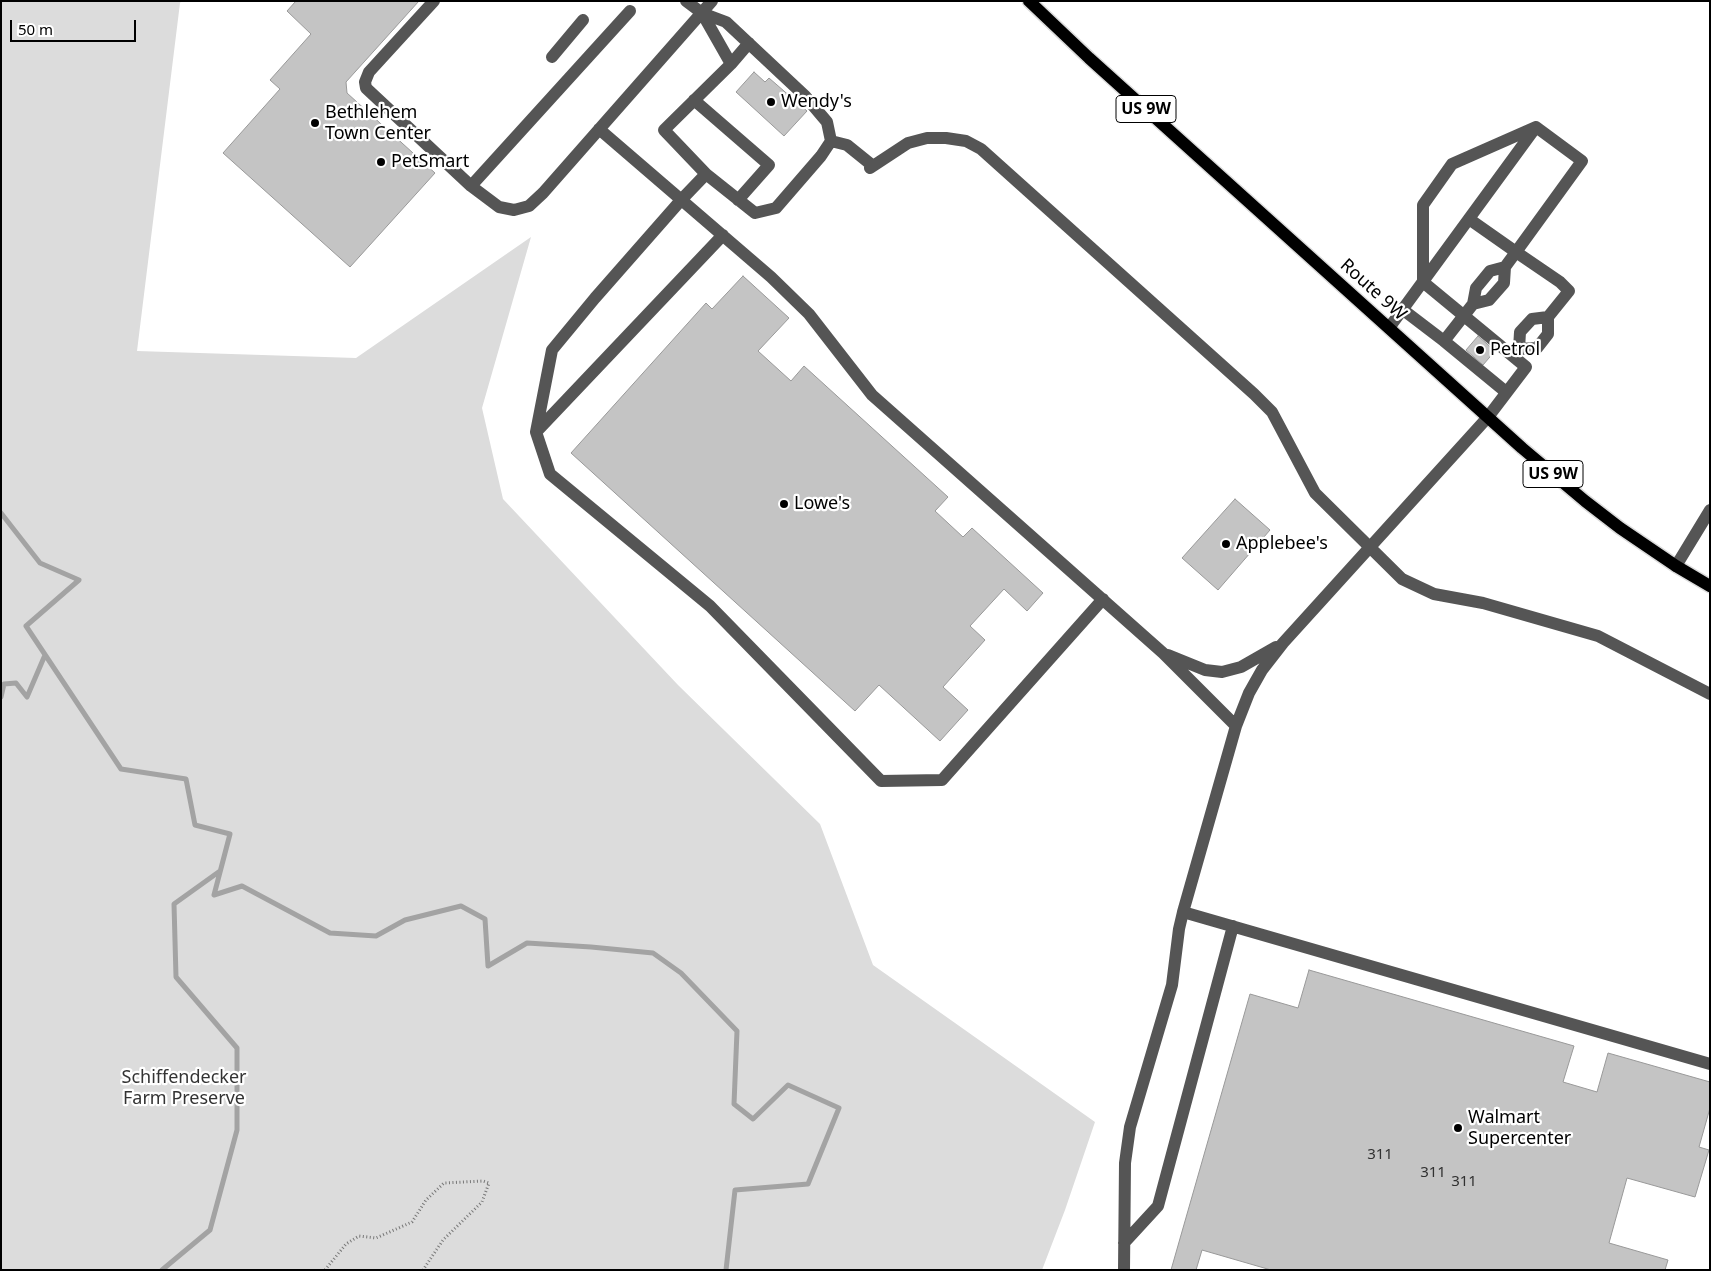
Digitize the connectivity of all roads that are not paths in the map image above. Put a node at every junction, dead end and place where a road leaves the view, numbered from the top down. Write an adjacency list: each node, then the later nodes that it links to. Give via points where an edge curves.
1 (434, 1): 16 (street, via 369,72 366,88)
2 (686, 1): 6 (street)
3 (712, 1): 6 (street)
4 (1029, 1): 28 (main road, Route 9W / US 9W)
5 (630, 11): 16 (street)
6 (702, 13): 8 (street, via 726,22); 10 (street); 13 (street)
7 (583, 20): 9 (street)
8 (749, 43): 10 (street); 14 (street, via 828,122)
9 (552, 56)
10 (731, 64): 11 (street)
11 (694, 100): 15 (street, via 664,130); 18 (street, via 769,165)
12 (1536, 127): 19 (street); 21 (street, via 1582,161); 23 (street, via 1452,164 1423,205)
13 (599, 129): 16 (street, via 529,206 506,210); 17 (street)
14 (831, 140): 18 (street, via 776,208 755,213); 35 (street, via 847,145 872,167 908,143 927,138 966,141 980,149 1272,412 1315,493)
15 (706, 174): 17 (street); 18 (street)
16 (471, 186)
17 (682, 199): 20 (street); 33 (street, via 552,350)
18 (738, 200)
19 (1469, 219): 21 (street); 23 (street)
20 (723, 235): 33 (street); 38 (street, via 809,314 872,395)
21 (1516, 252): 22 (street); 27 (street, via 1569,291)
22 (1505, 267): 24 (street, via 1490,271 1476,288); 24 (street, via 1504,283 1489,300)
23 (1423, 282): 25 (street); 26 (street)
24 (1473, 304): 26 (street)
25 (1402, 309): 28 (street); 29 (street)
26 (1464, 315): 29 (street); 30 (street)
27 (1548, 317): 30 (street, via 1532,318 1520,332); 30 (street, via 1548,334 1537,348)
28 (1389, 328): 32 (main road, Route 9W / US 9W)
29 (1444, 341): 31 (street)
30 (1516, 352): 31 (street, via 1526,367)
31 (1506, 392): 32 (street)
32 (1488, 417): 35 (street); 36 (main road, Route 9W / US 9W, via 1585,502)
33 (536, 432): 38 (street, via 550,474 710,606 881,781 942,780)
34 (1710, 510): 36 (street)
35 (1370, 546): 39 (street); 41 (street, via 1402,579 1420,588 1598,636)
36 (1676, 566): 37 (main road, Route 9W / US 9W)
37 (1710, 586)
38 (1103, 599): 40 (street)
39 (1283, 643): 40 (street, via 1241,667 1222,672 1205,670); 42 (street, via 1255,681)
40 (1163, 653): 42 (street)
41 (1710, 694)
42 (1236, 726): 43 (street)
43 (1183, 912): 44 (street); 46 (street, via 1172,984 1130,1127 1125,1162)
44 (1232, 926): 45 (street); 46 (street, via 1158,1206)
45 (1710, 1064)
46 (1124, 1243): 47 (street)
47 (1124, 1270)

